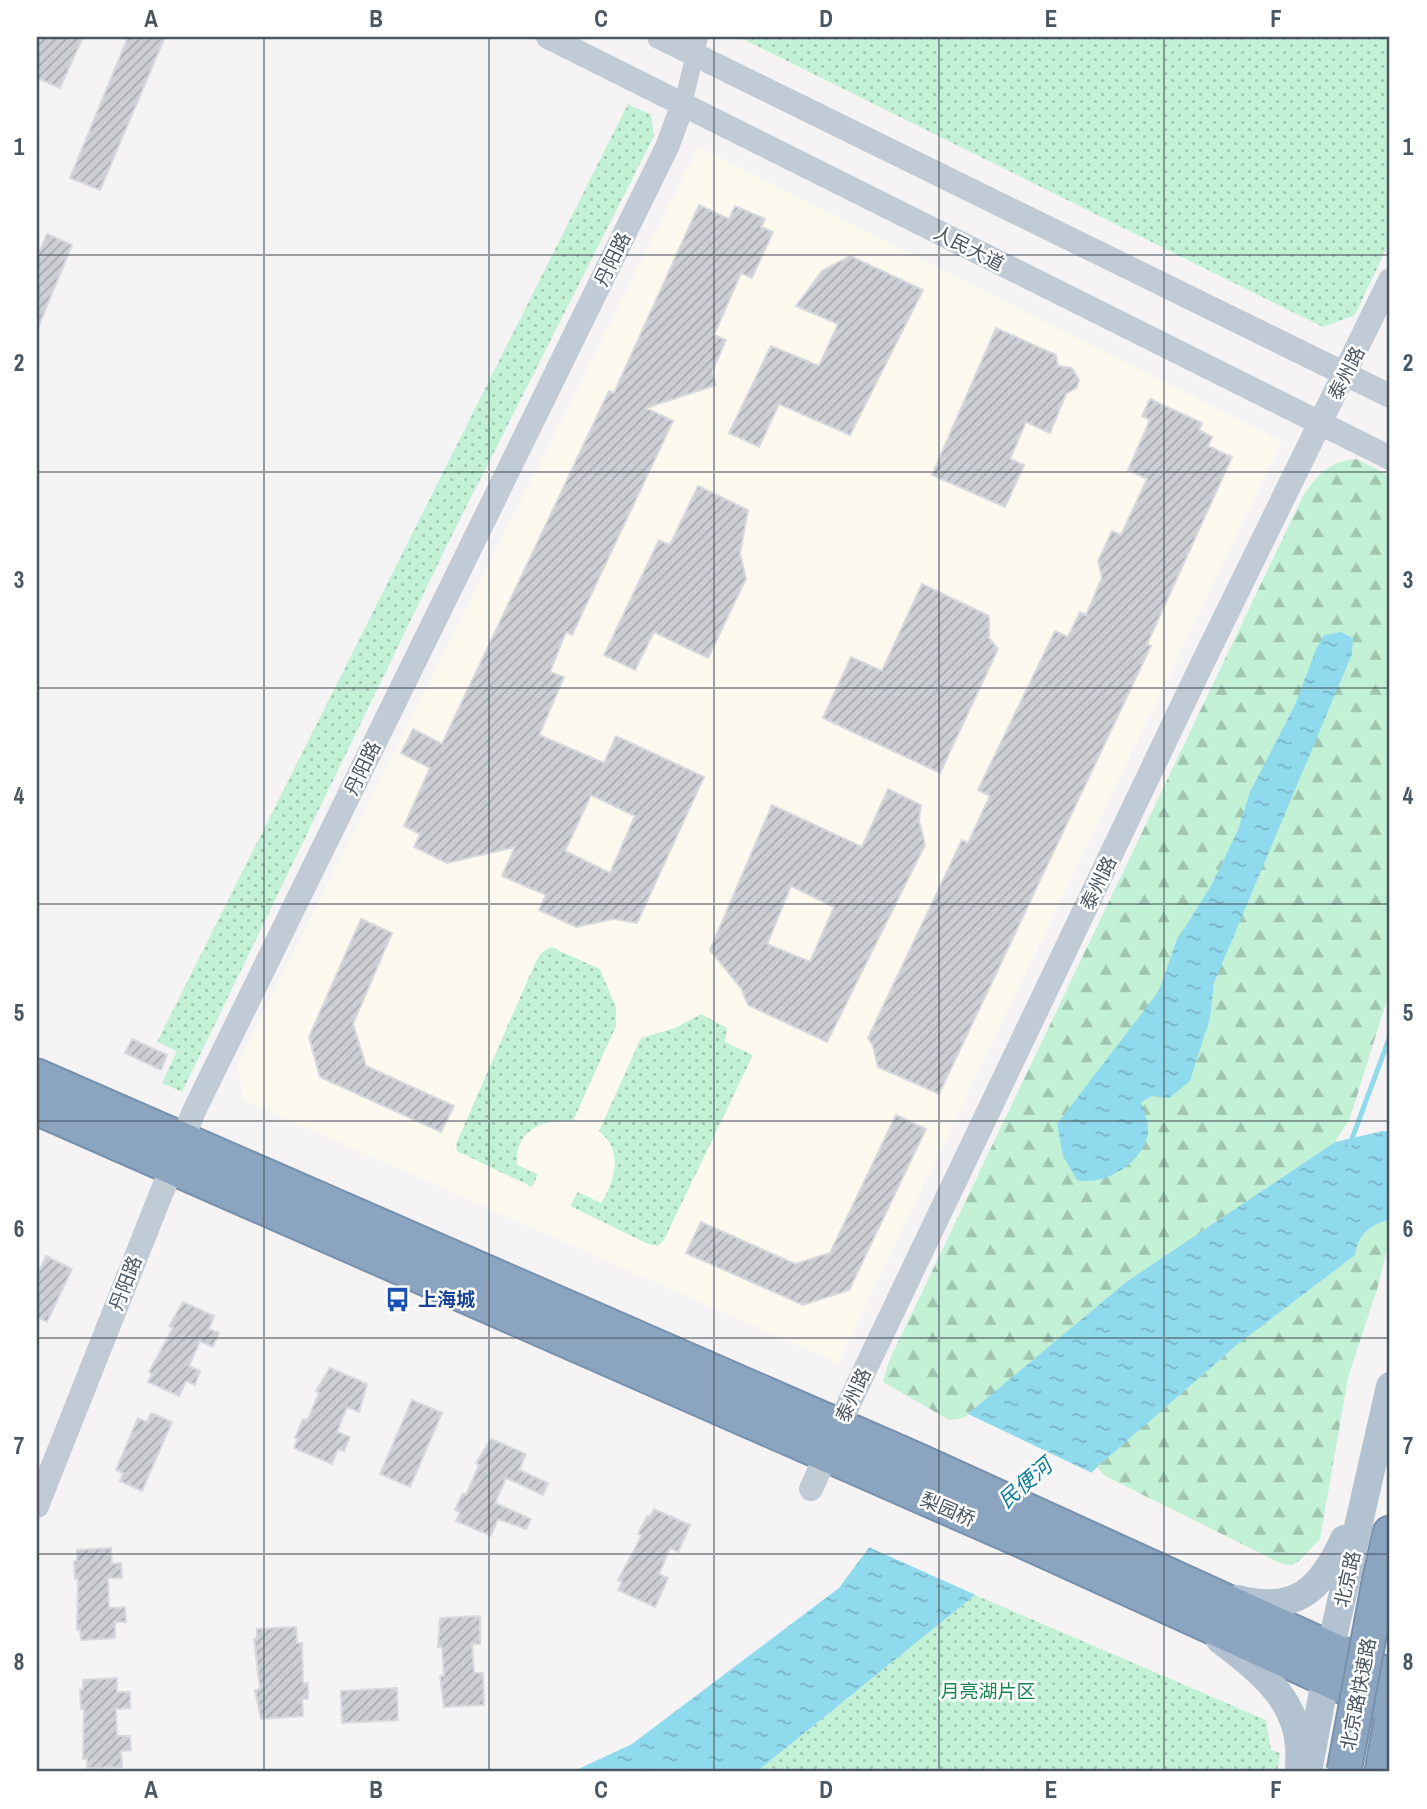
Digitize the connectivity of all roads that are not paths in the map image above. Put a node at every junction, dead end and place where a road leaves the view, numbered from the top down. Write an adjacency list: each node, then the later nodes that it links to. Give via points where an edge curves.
1 (548, 37): 4 (street, 人民大道)
2 (659, 37): 3 (street)
3 (696, 45): 4 (street, 丹阳路); 6 (street)
4 (683, 104): 8 (street, 人民大道); 12 (street, 丹阳路, via 667,147)
5 (1390, 280): 6 (street, 泰州路)
6 (1346, 374): 7 (street); 8 (street, 泰州路)
7 (1390, 396)
8 (1319, 424): 9 (street, 人民大道); 15 (street, 泰州路)
9 (1390, 458)
10 (37, 1076): 12 (highway)
11 (37, 1108): 12 (highway)
12 (177, 1153): 15 (highway); 17 (street, 丹阳路)
13 (1390, 1386): 14 (main road, 北京路)
14 (1382, 1420): 20 (main road, via 1328,1573 1290,1601 1264,1606); 21 (main road, 北京路)
15 (833, 1441): 16 (street, 泰州路); 18 (highway, 梨园桥, via 919,1461); 18 (highway, 梨园桥, via 903,1490)
16 (811, 1489)
17 (37, 1506)
18 (1043, 1533): 20 (highway)
19 (1390, 1533): 25 (highway, 北京路快速路, bridge)
20 (1199, 1604): 21 (highway); 26 (main road, via 1281,1694 1296,1721)
21 (1329, 1664): 22 (highway); 23 (highway); 27 (main road, 北京路)
22 (1390, 1676)
23 (1390, 1708)
24 (1390, 1727): 28 (highway, 北京路快速路)
25 (1343, 1771)
26 (1299, 1772)
27 (1308, 1772)
28 (1382, 1772)

